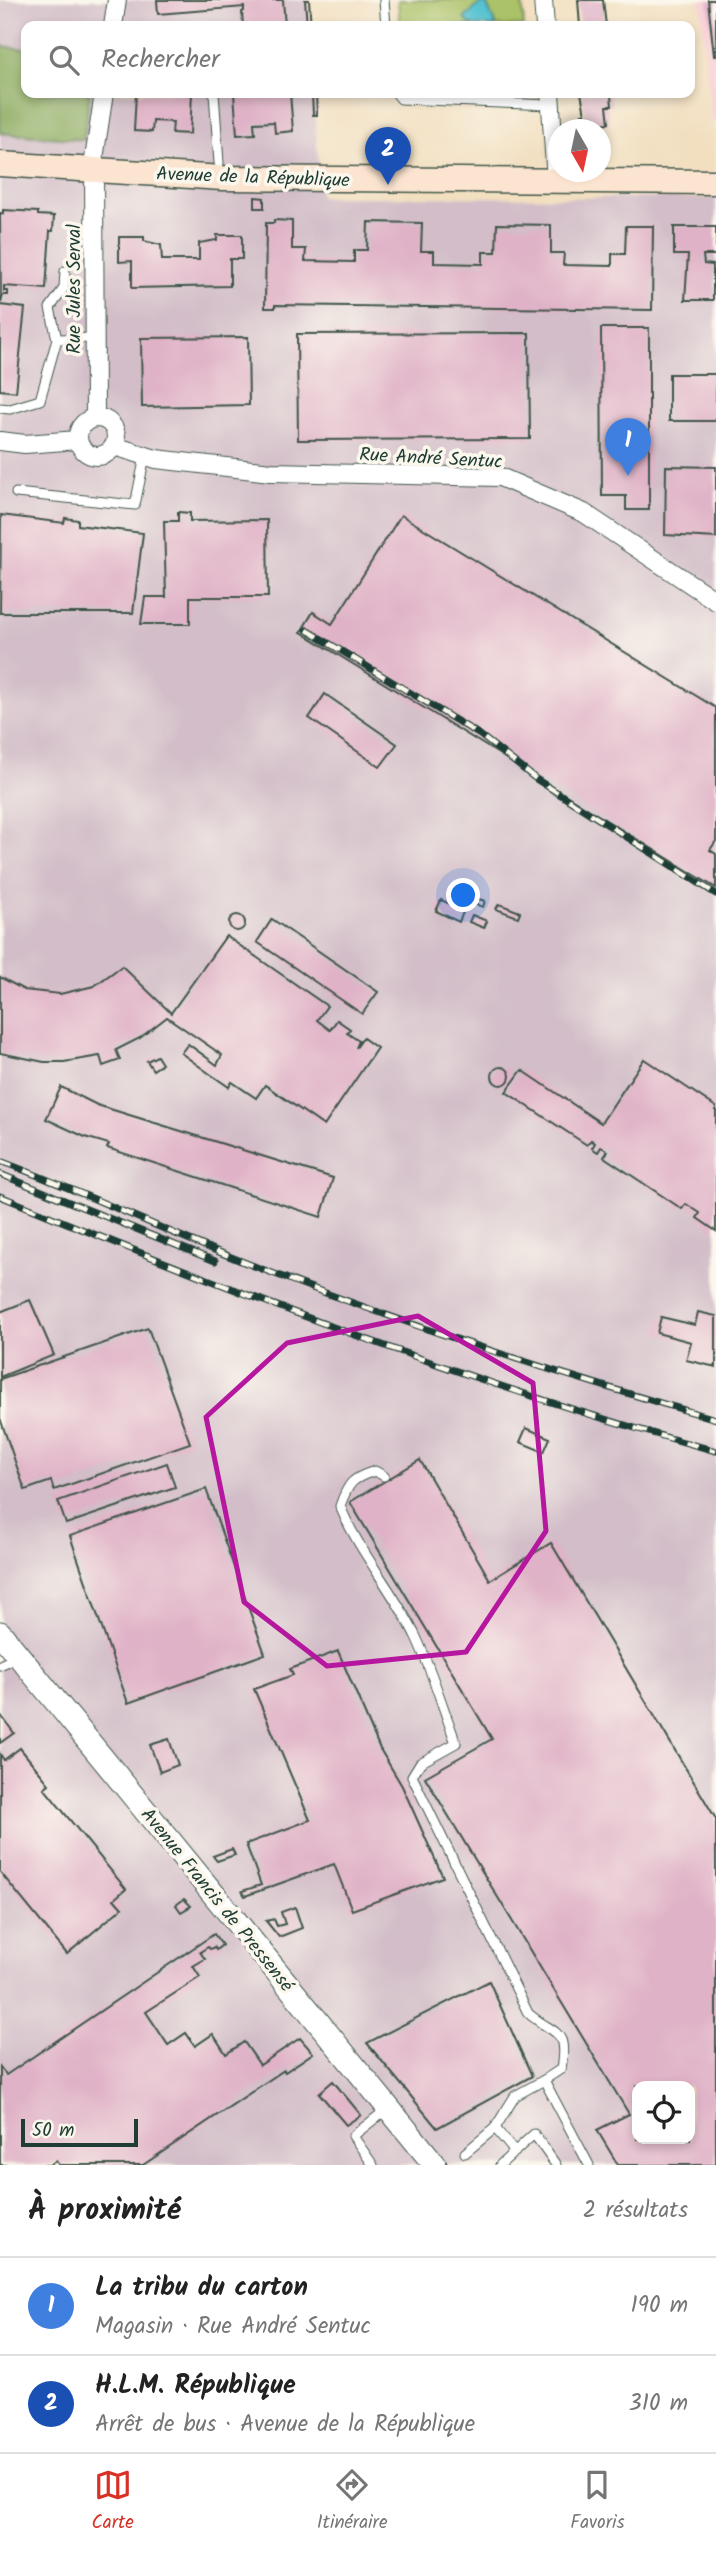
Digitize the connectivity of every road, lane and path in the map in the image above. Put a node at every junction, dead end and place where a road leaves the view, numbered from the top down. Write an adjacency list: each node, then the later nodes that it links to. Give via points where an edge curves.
1 (117, 0): 4 (street)
2 (384, 0): 5 (lane)
3 (542, 0): 6 (street)
4 (114, 21)
5 (386, 21)
6 (544, 21)
7 (103, 98): 15 (street, Rue Jules Serval)
8 (214, 98): 13 (lane)
9 (400, 98): 10 (lane)
10 (550, 99): 11 (street)
11 (552, 119)
12 (0, 152): 15 (main road, Avenue de la République)
13 (219, 163): 15 (main road, Avenue de la République); 19 (main road, Avenue de la République)
14 (0, 164): 15 (main road, Avenue de la République)
15 (94, 165): 18 (main road, Avenue de la République, via 236,178); 23 (street, Rue Jules Serval)
16 (716, 166): 17 (main road)
17 (611, 167)
18 (548, 171)
19 (548, 171)
20 (611, 175): 21 (main road, Avenue de la République)
21 (716, 182)
22 (65, 271): 24 (lane, via 64,288 50,308)
23 (94, 338): 24 (lane); 26 (street, Rue Jules Serval)
24 (57, 339): 25 (lane, via 40,400)
25 (0, 408)
26 (95, 418): 27 (street, via 80,428); 29 (street, via 114,429)
27 (78, 440): 28 (street); 29 (street, Rue André Sentuc, via 83,450 94,456)
28 (0, 441)
29 (114, 446): 30 (street, Rue André Sentuc)
30 (145, 456): 31 (lane, via 135,505); 32 (street, Rue André Sentuc, via 271,472 500,477 584,513)
31 (16, 493)
32 (716, 601)
33 (384, 1476): 36 (lane, via 375,1471 359,1475 347,1486 341,1506 351,1532 416,1637 456,1743 420,1763 412,1776 528,2013 561,2037 561,2069)
34 (0, 1633): 35 (street, Avenue Francis de Pressensé)
35 (9, 1660): 37 (street, Avenue Francis de Pressensé)
36 (544, 2080): 38 (lane, via 515,2096); 45 (lane)
37 (388, 2108): 41 (lane, via 353,2136); 42 (street, Avenue Francis de Pressensé)
38 (495, 2128): 39 (lane); 40 (lane)
39 (515, 2152): 43 (lane); 44 (lane, via 534,2134)
40 (465, 2153)
41 (373, 2165)
42 (435, 2165)
43 (500, 2165)
44 (556, 2165)
45 (589, 2165)

